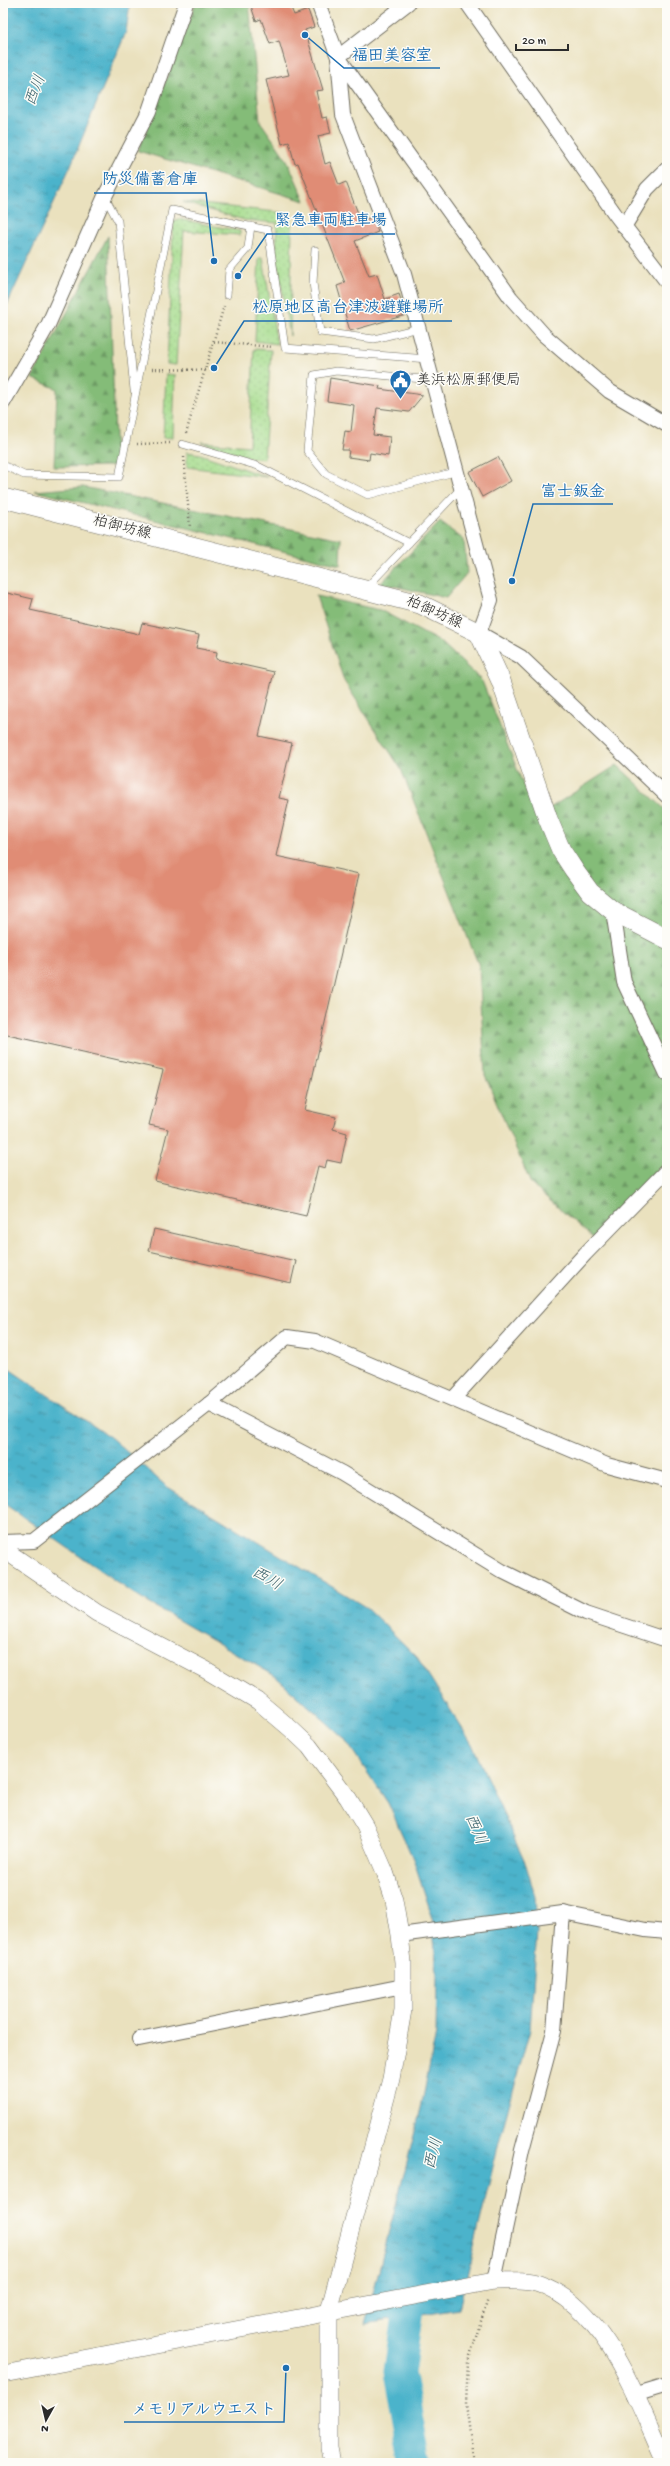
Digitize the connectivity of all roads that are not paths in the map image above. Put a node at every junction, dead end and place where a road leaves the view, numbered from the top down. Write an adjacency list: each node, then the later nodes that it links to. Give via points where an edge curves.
1 (186, 3): 7 (street, via 149,111)
2 (318, 3): 5 (street)
3 (408, 3): 5 (street)
4 (467, 3): 9 (street)
5 (338, 57): 13 (street, via 343,115 404,274); 18 (street, via 511,298 544,335 609,391)
6 (667, 169): 9 (street, via 647,189)
7 (105, 196): 16 (lane, via 118,221); 17 (street, via 48,325)
8 (251, 226): 12 (lane, via 248,248 229,270); 14 (lane, via 268,230 285,348); 16 (lane, via 172,210)
9 (624, 227): 11 (street)
10 (315, 250): 13 (lane, via 313,283 320,332 374,339)
11 (667, 282)
12 (227, 296)
13 (419, 328): 14 (street)
14 (428, 359): 15 (street)
15 (434, 380): 21 (street); 21 (lane, via 336,371 314,375 307,451 326,474 368,495)
16 (135, 398): 20 (lane, via 119,477 24,475)
17 (3, 403)
18 (667, 425)
19 (183, 448): 24 (lane, via 258,466)
20 (3, 465)
21 (458, 471): 22 (street)
22 (462, 487): 24 (lane); 26 (street, via 491,600)
23 (3, 498): 25 (main road, 柏御坊線)
24 (409, 543): 25 (lane)
25 (366, 589): 26 (main road, 柏御坊線, via 420,604)
26 (478, 633): 27 (street, via 520,657); 28 (main road, 柏御坊線, via 501,681 561,850 590,892)
27 (667, 796)
28 (613, 911): 29 (main road, 柏御坊線); 30 (street, via 624,982)
29 (667, 939)
30 (667, 1074)
31 (667, 1170): 32 (street, via 585,1254)
32 (453, 1399): 33 (street, via 315,1342 287,1338); 34 (street, via 607,1464)
33 (210, 1404): 35 (street, via 34,1541); 37 (street, via 342,1473 502,1571 586,1613)
34 (667, 1481)
35 (3, 1542)
36 (3, 1549): 40 (street, via 97,1613 206,1670 258,1701 304,1742 334,1777 366,1826 394,1900)
37 (667, 1640)
38 (558, 1914): 39 (street); 40 (street); 43 (street, via 554,2031 522,2150)
39 (667, 1932)
40 (400, 1936): 41 (street)
41 (403, 1986): 42 (street); 44 (street, via 399,2043 391,2079)
42 (140, 2039)
43 (494, 2281): 44 (street); 47 (street, via 538,2284 561,2294 580,2308 592,2321)
44 (329, 2311): 45 (street); 48 (street)
45 (3, 2374)
46 (667, 2385): 47 (street)
47 (634, 2395): 49 (street)
48 (332, 2463)
49 (666, 2463)

